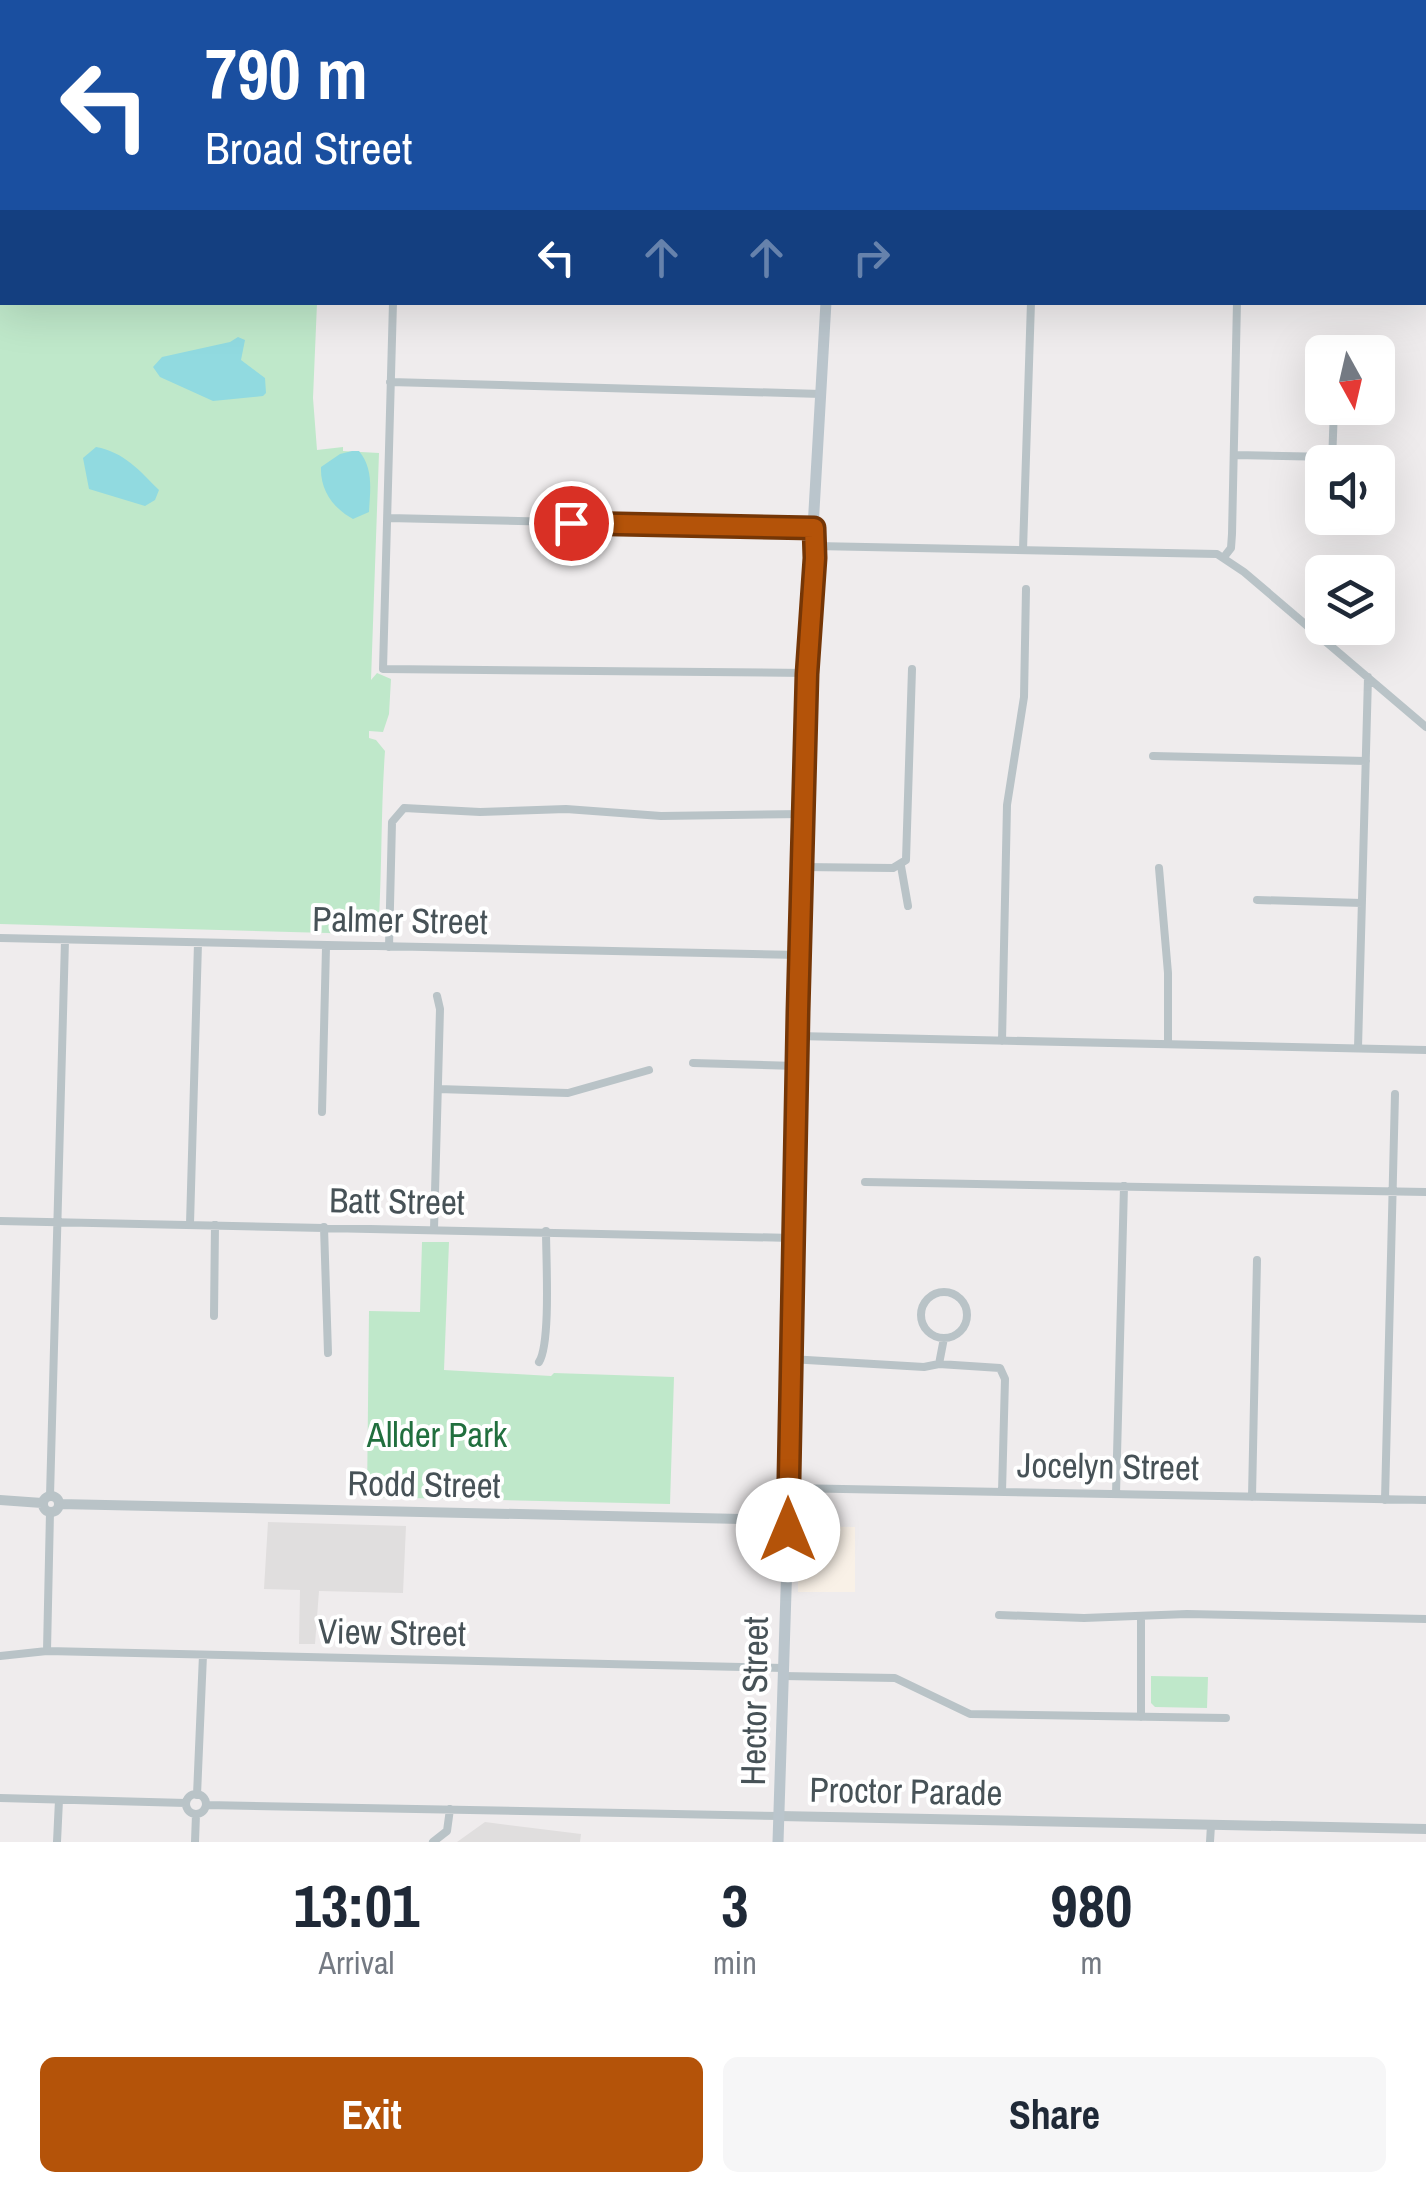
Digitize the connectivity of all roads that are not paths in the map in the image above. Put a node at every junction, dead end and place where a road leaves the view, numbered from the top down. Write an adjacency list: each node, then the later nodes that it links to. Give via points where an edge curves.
1 (393, 305): 5 (street)
2 (826, 305): 6 (main road, Hector Street)
3 (1031, 305): 12 (street)
4 (1237, 305): 7 (street)
5 (390, 382): 6 (street); 9 (street)
6 (821, 394): 10 (main road, Hector Street)
7 (1234, 455): 8 (street); 13 (street, via 1231,548)
8 (1305, 459)
9 (388, 518): 10 (street); 16 (street, via 383,669)
10 (814, 528): 11 (main road, Hector Street)
11 (816, 546): 12 (street); 16 (main road, Hector Street)
12 (1023, 550): 13 (street)
13 (1224, 556): 17 (street)
14 (1026, 590): 36 (street, via 1024,697 1008,804)
15 (912, 668): 22 (street, via 907,856)
16 (807, 674): 21 (main road, Hector Street)
17 (1368, 678): 18 (street); 20 (street)
18 (1426, 727)
19 (1153, 756): 20 (street)
20 (1366, 762): 26 (street)
21 (803, 814): 23 (main road, Hector Street); 32 (street, via 404,808 392,822)
22 (901, 866): 23 (street); 27 (street)
23 (802, 867): 33 (main road, Hector Street)
24 (1159, 868): 37 (street)
25 (1258, 900): 26 (street)
26 (1362, 903): 38 (street)
27 (908, 906)
28 (0, 938): 29 (street, Palmer Street)
29 (65, 940): 30 (street, Palmer Street); 51 (street)
30 (198, 943): 31 (street, Palmer Street); 52 (street)
31 (326, 946): 32 (street, Palmer Street); 45 (street)
32 (389, 947): 33 (street, Palmer Street)
33 (800, 955): 35 (main road, Hector Street)
34 (437, 996): 43 (street)
35 (798, 1036): 36 (street); 41 (main road, Hector Street)
36 (1002, 1041): 37 (street)
37 (1168, 1043): 38 (street)
38 (1358, 1048): 39 (street)
39 (1426, 1050)
40 (693, 1062): 41 (street)
41 (797, 1066): 57 (main road, Hector Street)
42 (649, 1070): 43 (street, via 568,1093)
43 (438, 1089): 55 (street)
44 (1395, 1094): 48 (street)
45 (322, 1112)
46 (865, 1182): 47 (street)
47 (1124, 1186): 48 (street); 67 (street)
48 (1393, 1191): 49 (street); 70 (street)
49 (1426, 1192)
50 (0, 1221): 51 (street, Batt Street)
51 (58, 1221): 52 (street, Batt Street); 72 (street)
52 (190, 1224): 53 (street, Batt Street)
53 (215, 1225): 54 (street, Batt Street); 59 (street)
54 (324, 1227): 55 (street, Batt Street); 61 (street)
55 (434, 1228): 56 (street, Batt Street)
56 (546, 1231): 57 (street, Batt Street); 63 (street)
57 (793, 1238): 62 (main road, Hector Street)
58 (1258, 1260): 68 (street)
59 (214, 1316)
60 (944, 1338): 60 (street, via 929,1333 921,1314 930,1296 945,1291 963,1300 968,1315 962,1330); 64 (street)
61 (328, 1353)
62 (790, 1358): 64 (street); 65 (main road, Hector Street)
63 (539, 1362)
64 (939, 1364): 66 (street, via 1004,1372)
65 (789, 1488): 66 (street, Jocelyn Street); 73 (main road, Hector Street)
66 (1002, 1492): 67 (street, Jocelyn Street)
67 (1116, 1494): 68 (street, Jocelyn Street)
68 (1252, 1497): 70 (street, Jocelyn Street)
69 (0, 1500): 72 (street, Rodd Street)
70 (1385, 1500): 71 (street, Jocelyn Street)
71 (1426, 1500)
72 (50, 1504): 73 (street, Rodd Street); 77 (street)
73 (788, 1520): 80 (main road, Hector Street)
74 (999, 1615): 75 (street)
75 (1142, 1616): 76 (street); 81 (street)
76 (1426, 1619)
77 (47, 1651): 78 (street, View Street); 79 (street, View Street)
78 (202, 1655): 80 (street, View Street); 83 (street)
79 (0, 1656)
80 (784, 1672): 81 (street, View Street, via 895,1678 970,1714); 90 (main road, Hector Street)
81 (1141, 1717): 82 (street, View Street)
82 (1226, 1718)
83 (198, 1795): 86 (street); 87 (street)
84 (0, 1798): 85 (street)
85 (58, 1800): 86 (street); 93 (street)
86 (186, 1803): 89 (street)
87 (206, 1805): 88 (street, Proctor Parade); 89 (street)
88 (450, 1809): 90 (street, Proctor Parade); 95 (street, via 446,1831)
89 (196, 1814): 94 (street)
90 (779, 1816): 91 (street, Proctor Parade); 96 (main road, Hector Street)
91 (1211, 1824): 92 (street, Proctor Parade); 97 (street)
92 (1426, 1828)
93 (57, 1842)
94 (195, 1842)
95 (433, 1842)
96 (778, 1842)
97 (1210, 1842)

